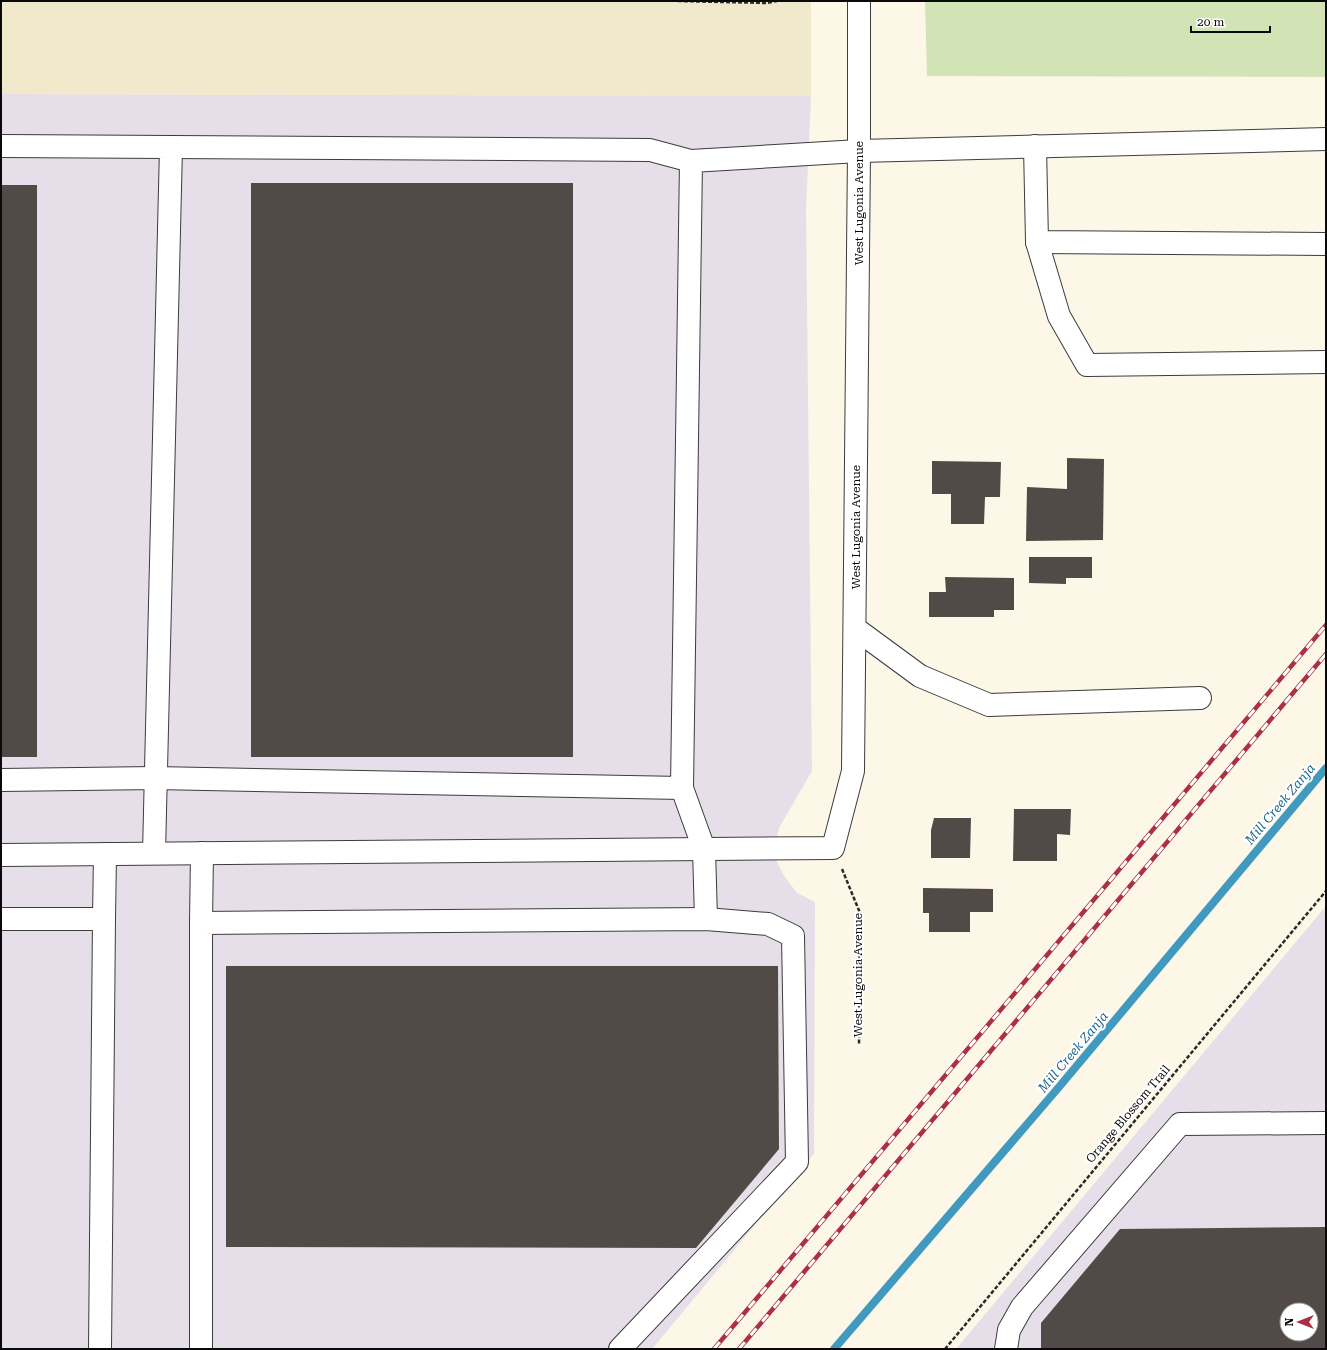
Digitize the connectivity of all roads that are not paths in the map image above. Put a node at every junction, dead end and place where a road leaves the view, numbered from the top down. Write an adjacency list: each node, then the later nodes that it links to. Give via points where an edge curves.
1 (859, 1): 6 (street, West Lugonia Avenue)
2 (1326, 139): 4 (street)
3 (1, 146): 5 (street)
4 (1035, 146): 6 (street); 8 (street)
5 (171, 147): 7 (street, via 650,150); 13 (street)
6 (859, 151): 7 (street); 11 (street, West Lugonia Avenue)
7 (691, 161): 15 (street)
8 (1037, 242): 9 (street); 10 (street, via 1059,316 1087,365)
9 (1326, 244)
10 (1326, 362)
11 (856, 630): 12 (street, via 920,676 989,705); 16 (street, West Lugonia Avenue, via 853,771 833,848)
12 (1200, 698)
13 (154, 778): 14 (street); 15 (street); 17 (street)
14 (1, 780)
15 (682, 788): 16 (street)
16 (704, 849): 18 (street); 23 (street)
17 (154, 853): 18 (street); 19 (street)
18 (202, 853): 24 (street)
19 (105, 854): 20 (street); 22 (street)
20 (1, 855)
21 (1, 919): 22 (street)
22 (104, 919): 26 (street)
23 (706, 919): 24 (street); 28 (street, via 768,924 793,936 797,1162)
24 (201, 923): 27 (street)
25 (1326, 1123): 29 (street, via 1180,1124 1022,1307 1009,1330)
26 (100, 1349)
27 (201, 1349)
28 (620, 1349)
29 (1006, 1349)

